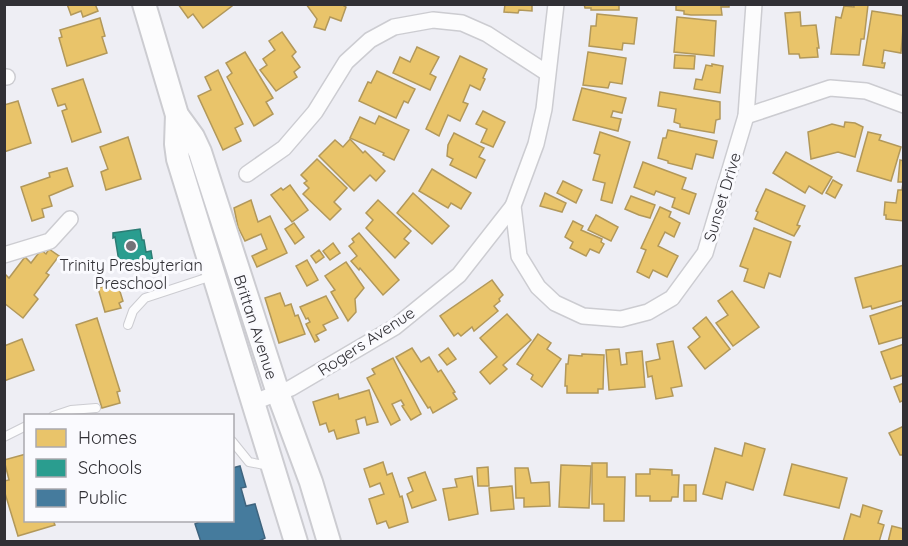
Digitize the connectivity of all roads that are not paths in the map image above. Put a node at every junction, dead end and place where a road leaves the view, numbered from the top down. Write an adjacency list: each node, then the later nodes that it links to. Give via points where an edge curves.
1 (144, 4): 6 (main road, Brittan Avenue)
2 (556, 4): 4 (street, Sunset Drive)
3 (754, 4): 7 (street, Sunset Drive)
4 (547, 73): 8 (street, via 487,34 462,23 433,20 394,27 370,40 346,62 315,112 284,148); 9 (street, Sunset Drive, via 536,144)
5 (903, 105): 7 (street, via 866,91 830,88)
6 (177, 115): 12 (main road, Brittan Avenue, via 178,159); 14 (main road, Brittan Avenue, via 200,152)
7 (746, 116): 9 (street, Sunset Drive, via 705,253 672,297 648,312 621,319 583,316 555,303 538,287 519,256)
8 (247, 174)
9 (513, 206): 14 (street, Rogers Avenue, via 459,274 395,327)
10 (70, 219): 11 (street, via 50,241)
11 (4, 255)
12 (214, 275): 13 (lane, via 145,297); 15 (main road, Brittan Avenue)
13 (128, 325)
14 (278, 393): 15 (street, Rogers Avenue); 23 (main road, Brittan Avenue)
15 (254, 402): 21 (main road, Brittan Avenue)
16 (96, 408): 17 (lane)
17 (59, 414)
18 (24, 427): 19 (lane)
19 (4, 437)
20 (234, 443): 21 (lane, via 249,462)
21 (273, 466): 22 (main road, Brittan Avenue)
22 (296, 542)
23 (329, 542)

